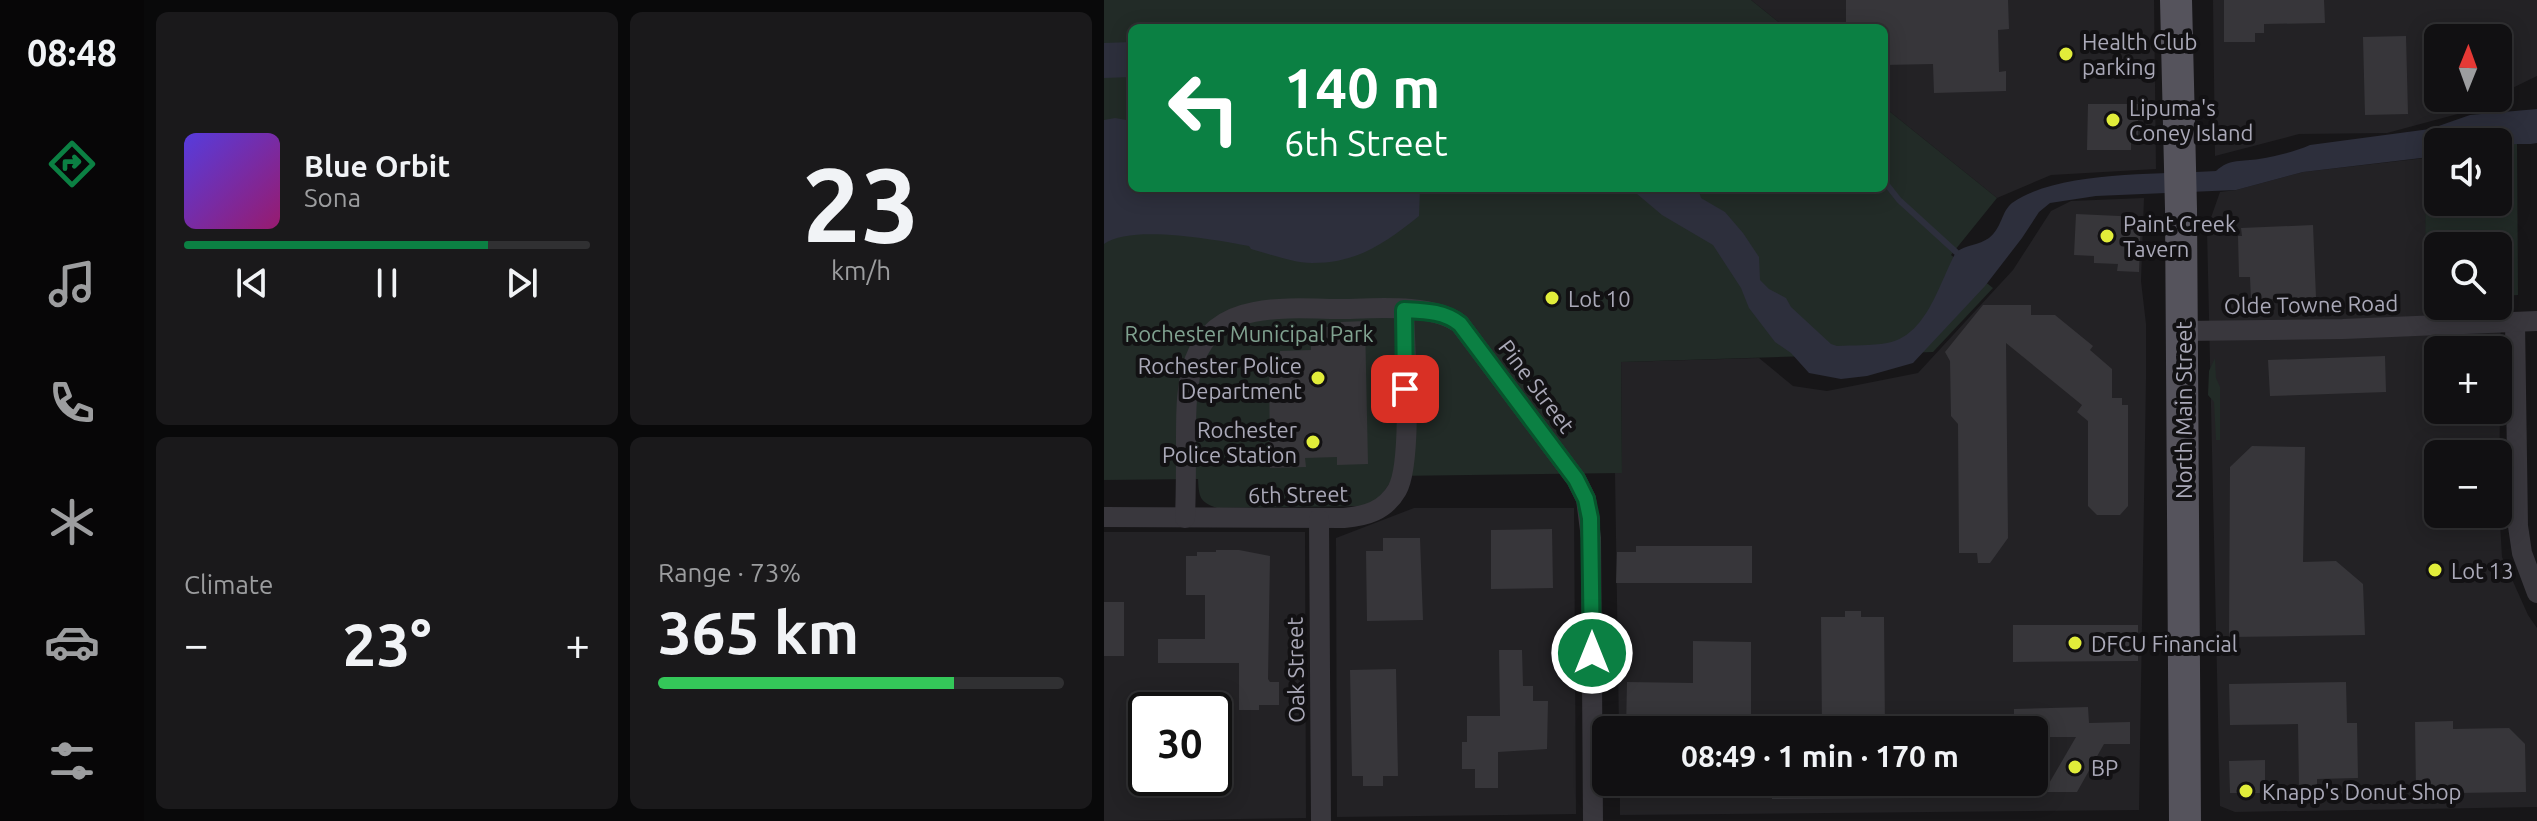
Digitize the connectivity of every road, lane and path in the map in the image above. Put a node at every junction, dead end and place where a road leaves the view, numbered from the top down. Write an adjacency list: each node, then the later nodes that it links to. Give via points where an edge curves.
1 (2176, 0): 5 (main road, North Main Street)
2 (1404, 310): 7 (street, via 1252,312 1223,324 1206,339 1191,363 1186,391); 8 (street, 6th Street, via 1401,480 1373,513); 11 (street, Pine Street, via 1438,313 1460,324 1586,499 1591,538)
3 (2537, 321): 4 (street, Olde Towne Road)
4 (2515, 322): 5 (street, Olde Towne Road); 9 (street, via 2518,526)
5 (2182, 331): 12 (main road, North Main Street)
6 (1104, 517): 7 (street, 6th Street)
7 (1185, 518): 8 (street, 6th Street)
8 (1319, 519): 10 (street, Oak Street)
9 (2537, 593)
10 (1321, 821)
11 (1593, 821)
12 (2185, 821)

